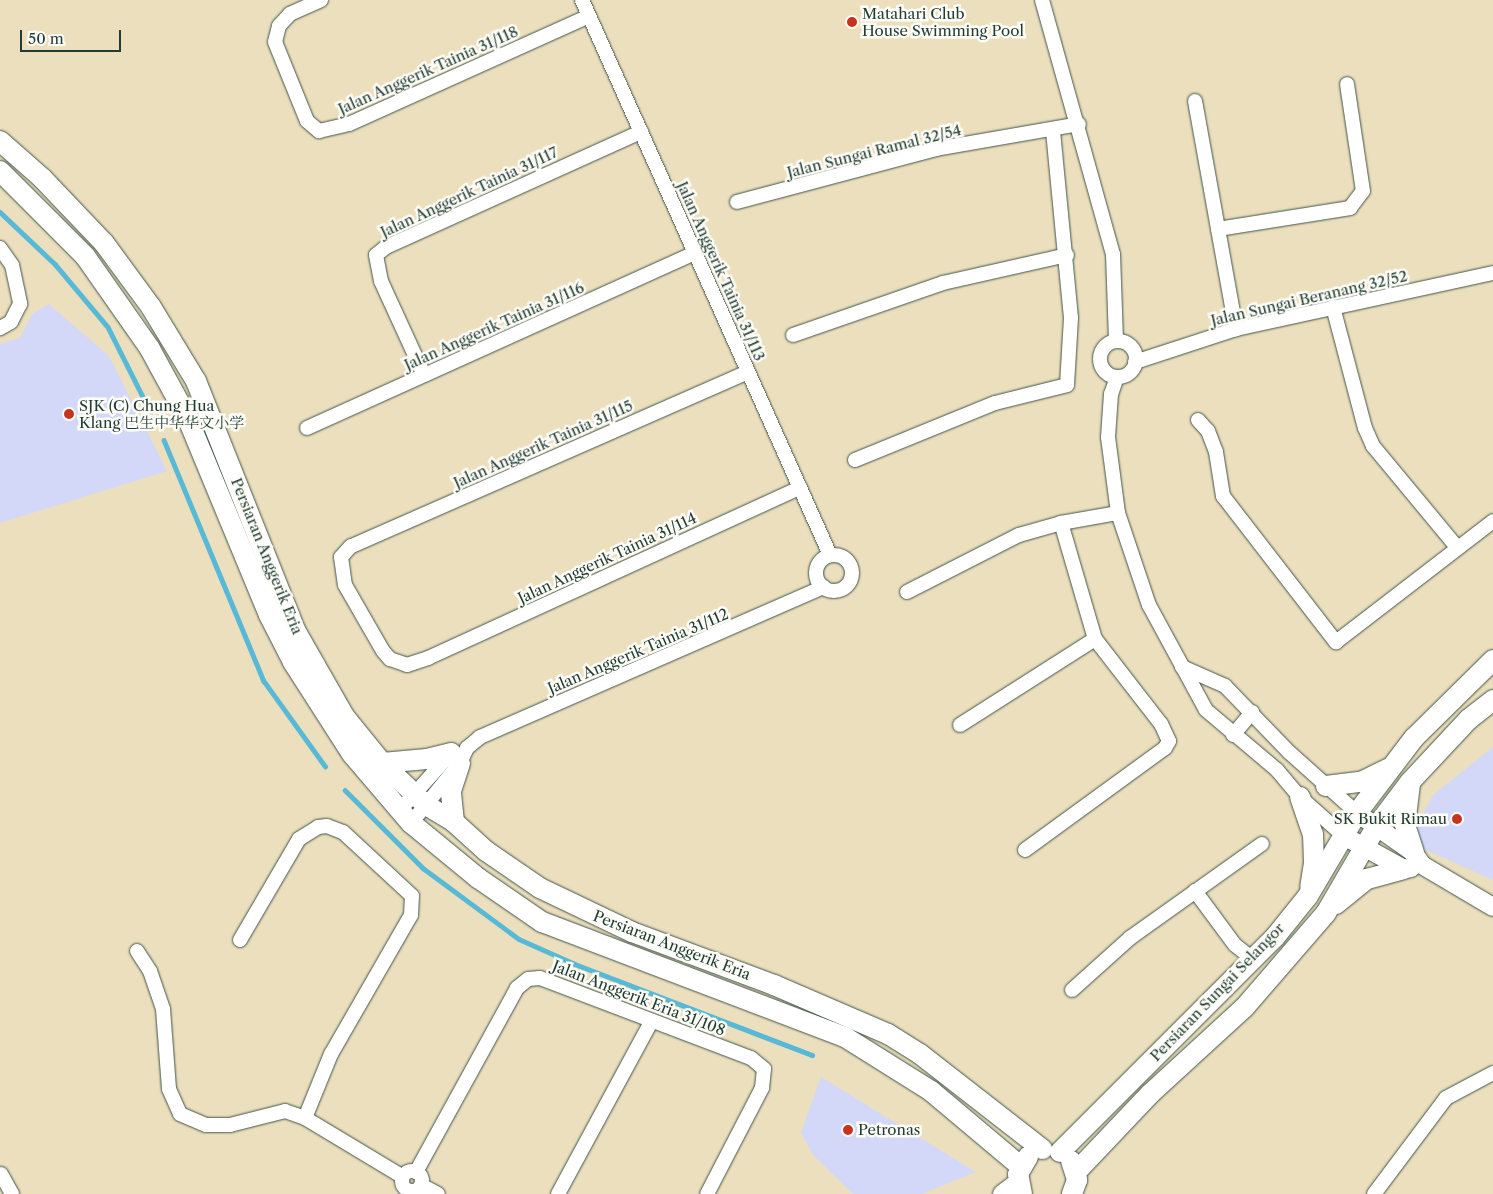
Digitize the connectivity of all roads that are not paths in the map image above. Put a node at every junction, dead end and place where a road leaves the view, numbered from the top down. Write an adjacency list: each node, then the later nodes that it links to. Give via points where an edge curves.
1 (321, 0): 4 (street, Jalan Anggerik Tainia 31/118, via 290,14 280,26 275,42 307,121 319,131 349,124)
2 (582, 0): 4 (street, Jalan Anggerik Tainia 31/113)
3 (1042, 0): 7 (street)
4 (589, 16): 9 (street, Jalan Anggerik Tainia 31/113)
5 (1348, 84): 13 (street, via 1364,190 1350,208)
6 (1195, 101): 13 (street)
7 (1079, 124): 8 (street, Jalan Sungai Ramal 32/54); 22 (street, via 1113,254)
8 (1053, 130): 12 (street, Jalan Sungai Ramal 32/54, via 936,149); 16 (street)
9 (640, 132): 15 (street, Jalan Anggerik Tainia 31/113); 25 (street, Jalan Anggerik Tainia 31/117, via 386,247 376,255 381,281)
10 (0, 141): 47 (main road, Persiaran Anggerik Eria, via 42,178 104,243 151,307 196,381 295,630 344,716)
11 (0, 171): 54 (main road, Persiaran Anggerik Eria, via 85,256 150,349 184,411 269,615 293,662 352,754)
12 (737, 202)
13 (1218, 229): 20 (street)
14 (0, 248): 19 (street, via 12,265 20,304 11,322)
15 (695, 253): 24 (street, Jalan Anggerik Tainia 31/113); 25 (street, Jalan Anggerik Tainia 31/116)
16 (1067, 255): 21 (street, via 943,283); 29 (street, via 1071,318 1067,385 995,403)
17 (1493, 273): 18 (street, Jalan Sungai Beranang 32/52)
18 (1333, 307): 20 (street, Jalan Sungai Beranang 32/52); 35 (street, via 1365,428 1373,446)
19 (0, 328)
20 (1236, 329): 23 (street, Jalan Sungai Beranang 32/52)
21 (793, 335)
22 (1116, 341): 23 (street, via 1132,347); 26 (street, via 1104,348 1100,356 1104,370)
23 (1136, 362): 26 (street, via 1129,372)
24 (748, 372): 30 (street, Jalan Anggerik Tainia 31/113); 34 (street, Jalan Anggerik Tainia 31/115)
25 (424, 375): 28 (street, Jalan Anggerik Tainia 31/116)
26 (1117, 376): 31 (street, via 1111,394 1108,437)
27 (1198, 420): 35 (street, via 1208,431 1216,452 1223,496 1336,642)
28 (308, 428)
29 (855, 460)
30 (800, 488): 34 (street, Jalan Anggerik Tainia 31/114, via 407,665 383,651 342,576 341,557); 36 (street, Jalan Anggerik Tainia 31/113)
31 (1118, 513): 33 (street); 41 (street, via 1149,606)
32 (1493, 521): 35 (street)
33 (1061, 523): 38 (street, via 1019,535); 39 (street)
34 (351, 546)
35 (1456, 547)
36 (830, 555): 37 (street, via 821,560 816,571); 37 (street, via 848,562 851,578 840,590)
37 (824, 587): 46 (street, Jalan Anggerik Tainia 31/112, via 480,737)
38 (907, 592)
39 (1095, 639): 44 (street); 60 (street, via 1161,724 1169,741 1165,748)
40 (1493, 660): 48 (main road, Persiaran Sungai Selangor, via 1441,708)
41 (1182, 667): 43 (street, via 1226,686); 45 (street, via 1206,710)
42 (1493, 700): 49 (main road, Persiaran Sungai Selangor, via 1469,719)
43 (1252, 712): 45 (street); 50 (street)
44 (960, 726)
45 (1233, 734): 51 (street, via 1277,770)
46 (459, 754): 47 (main road); 52 (street, Jalan Anggerik Tainia 31/112); 55 (main road, via 451,791)
47 (382, 763): 52 (main road, Persiaran Anggerik Eria)
48 (1394, 764): 50 (main road, via 1361,782); 53 (main road, Persiaran Sungai Selangor)
49 (1410, 782): 56 (main road, Persiaran Sungai Selangor); 61 (main road, via 1406,826)
50 (1326, 786): 53 (street)
51 (1300, 796): 57 (street); 63 (main road, via 1313,834 1314,863)
52 (420, 800): 54 (street, Jalan Anggerik Tainia 31/112); 55 (main road, Persiaran Anggerik Eria)
53 (1357, 813): 56 (street); 57 (main road, Persiaran Sungai Selangor)
54 (405, 817): 77 (main road, Persiaran Anggerik Eria, via 478,878 542,922 845,1037 931,1091)
55 (454, 822): 73 (main road, Persiaran Anggerik Eria, via 506,866 572,904 632,932 774,985 888,1034)
56 (1376, 827): 59 (main road, Persiaran Sungai Selangor); 61 (street)
57 (1344, 836): 59 (street); 63 (main road, Persiaran Sungai Selangor)
58 (1262, 844): 62 (street)
59 (1364, 847): 61 (street); 65 (main road, Persiaran Sungai Selangor)
60 (1025, 850)
61 (1413, 862): 64 (street); 65 (main road, via 1367,879)
62 (1195, 891): 68 (street, via 1235,945); 69 (street, via 1130,938)
63 (1308, 896): 68 (main road, Persiaran Sungai Selangor, via 1275,937)
64 (1493, 907)
65 (1326, 913): 74 (main road, Persiaran Sungai Selangor, via 1244,1008 1150,1094)
66 (240, 940): 72 (street, via 299,839 318,827 327,826 344,832 412,896 411,915 331,1054)
67 (137, 951): 72 (street, via 150,970 163,1008 169,1089 180,1114 206,1124 222,1125 285,1111)
68 (1253, 958): 73 (main road, Persiaran Sungai Selangor)
69 (1072, 990)
70 (651, 1022): 76 (street, Jalan Anggerik Eria 31/108, via 540,978 522,982); 82 (street); 83 (street, Jalan Anggerik Eria 31/108, via 751,1058 764,1070 763,1083)
71 (1493, 1073): 84 (street, via 1446,1098)
72 (305, 1118): 78 (street)
73 (1051, 1151): 74 (main road, Persiaran Anggerik Eria, via 1073,1164); 77 (main road, Persiaran Sungai Selangor, via 1033,1153)
74 (1076, 1172): 79 (main road)
75 (1, 1174): 80 (street)
76 (419, 1179): 78 (street, via 414,1191); 81 (street)
77 (1016, 1184)
78 (400, 1185)
79 (1074, 1193)
80 (12, 1194)
81 (438, 1194)
82 (558, 1194)
83 (708, 1194)
84 (1374, 1194)

